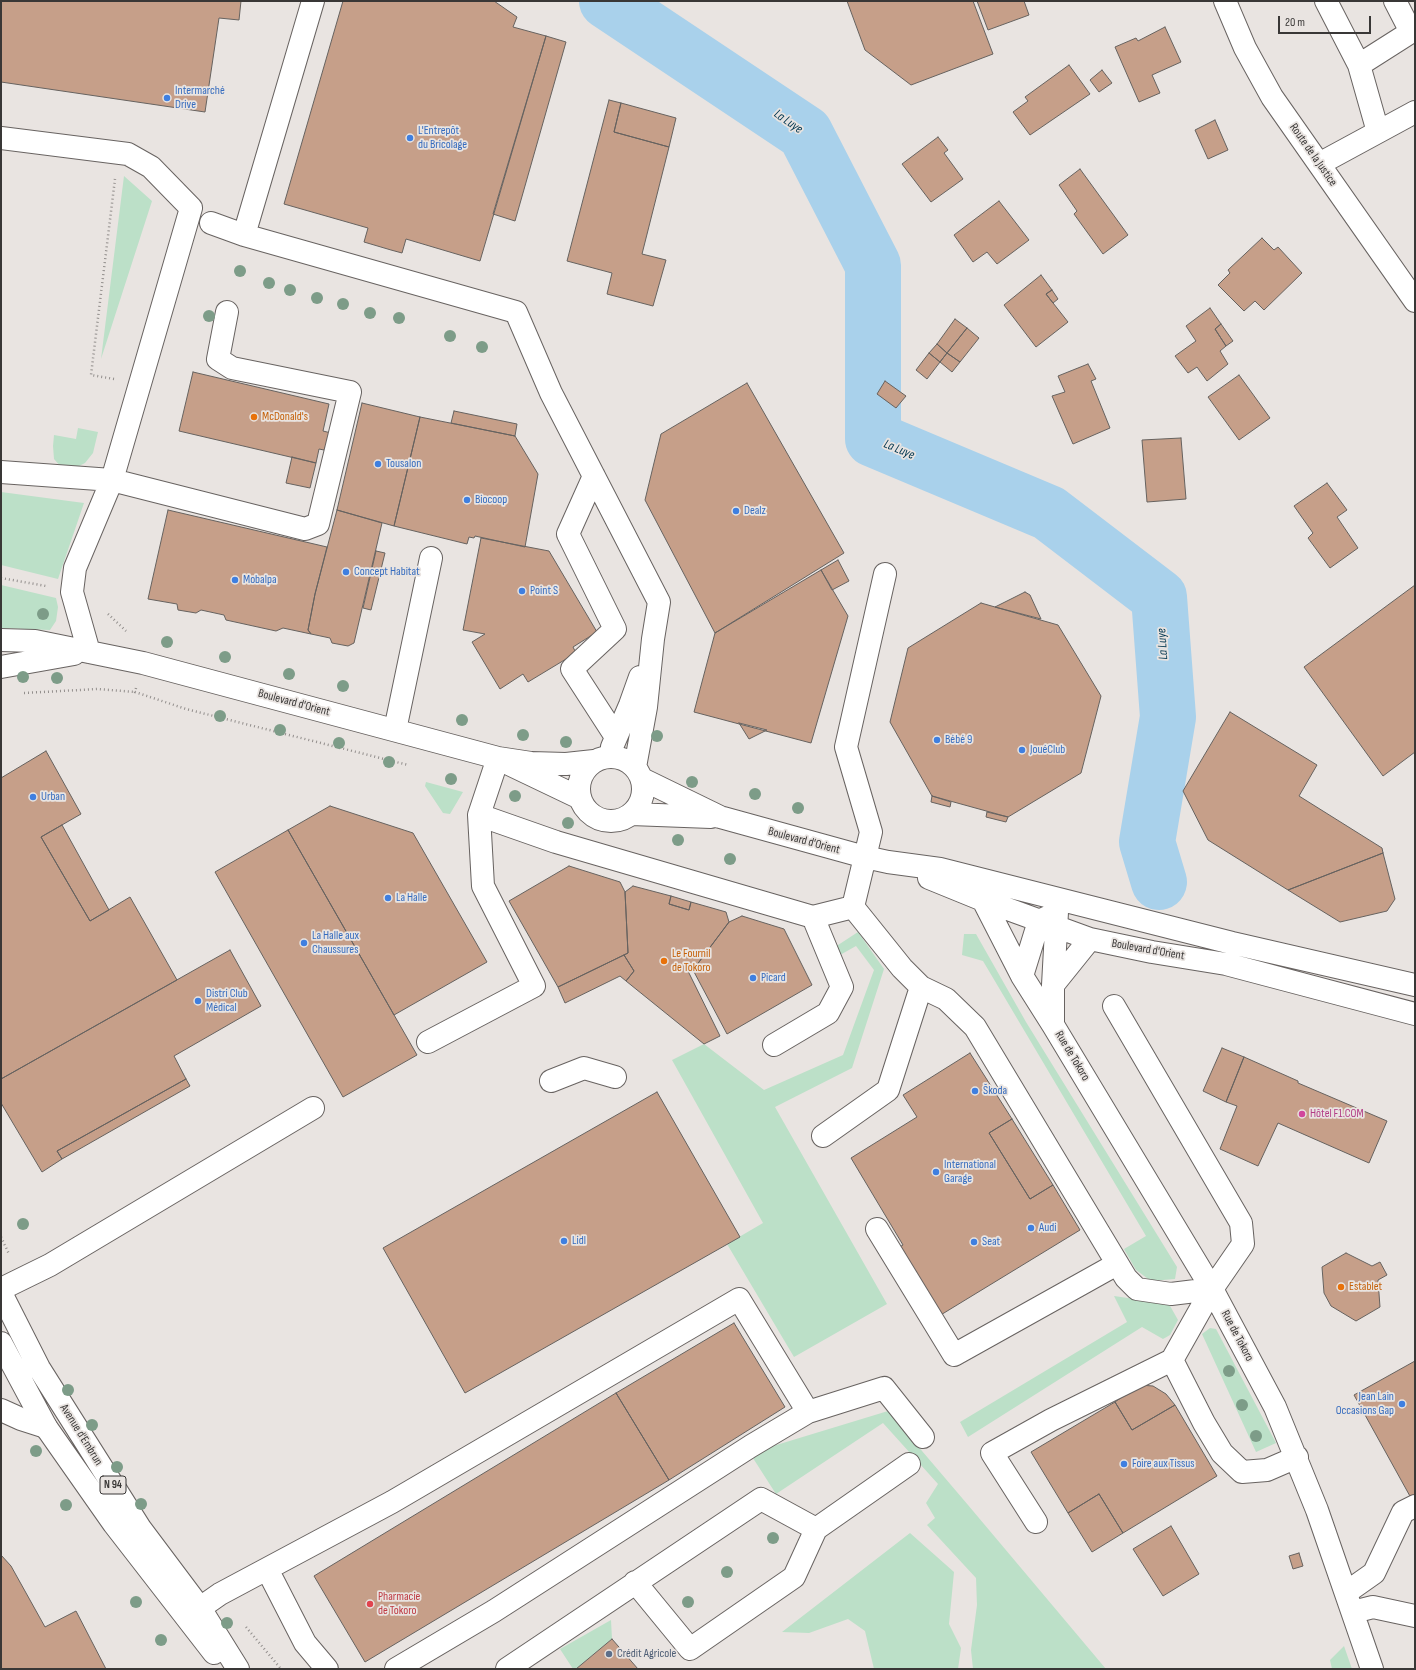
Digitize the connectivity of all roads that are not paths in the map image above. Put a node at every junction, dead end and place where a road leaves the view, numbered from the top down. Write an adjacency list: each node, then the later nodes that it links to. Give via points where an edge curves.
1 (313, 1): 11 (street)
2 (1225, 1): 9 (street, Route de la Justice, via 1245,48 1272,97)
3 (1326, 1): 5 (street)
4 (1395, 1): 5 (street, via 1411,32)
5 (1359, 65): 7 (street)
6 (1415, 112): 7 (street)
7 (1378, 132): 9 (street)
8 (1, 138): 16 (street, via 128,154 152,167 191,208)
9 (1319, 164): 12 (street, Route de la Justice)
10 (211, 223): 11 (street)
11 (244, 235): 15 (street, via 516,312 551,392)
12 (1415, 301)
13 (226, 312): 16 (street, via 218,359 232,368 350,392 318,524 305,529)
14 (1, 472): 16 (street)
15 (594, 476): 20 (street, via 659,602); 24 (street, via 568,534 615,629 572,669)
16 (112, 480): 21 (street, via 75,568 72,586)
17 (431, 558): 23 (street)
18 (885, 574): 32 (street, via 846,747 871,832)
19 (1, 640): 21 (street, Boulevard d'Orient, via 35,641)
20 (653, 640): 24 (street); 27 (street)
21 (89, 652): 22 (street, Boulevard d'Orient); 23 (street, Boulevard d'Orient, via 143,663)
22 (1, 667)
23 (395, 730): 25 (street, Boulevard d'Orient)
24 (616, 737): 26 (street)
25 (498, 758): 26 (street, Boulevard d'Orient, via 566,764); 28 (street, Boulevard d'Orient); 30 (street)
26 (601, 759): 27 (street, via 623,759); 28 (street, via 588,766 580,781)
27 (638, 773): 29 (street, via 643,788 642,798); 31 (street, Boulevard d'Orient)
28 (580, 798): 29 (street, via 585,808 602,819 612,821)
29 (631, 814): 31 (street, Boulevard d'Orient)
30 (479, 815): 37 (street, via 556,842); 48 (street, via 483,886 534,986)
31 (720, 818): 32 (street, Boulevard d'Orient)
32 (864, 857): 33 (street, Boulevard d'Orient); 35 (street)
33 (888, 862): 34 (street, Boulevard d'Orient); 36 (street, Boulevard d'Orient, via 940,869)
34 (982, 900): 36 (street, Boulevard d'Orient); 39 (street, Rue de Tokoro)
35 (853, 907): 37 (street); 43 (street, via 902,968)
36 (1052, 914): 38 (street, Boulevard d'Orient); 39 (street); 40 (street, Rue de Tokoro); 42 (street, Boulevard d'Orient, via 1141,931 1166,926)
37 (813, 917): 49 (street, via 842,987 828,1013)
38 (1090, 939): 40 (street); 41 (street, Boulevard d'Orient, via 1226,964)
39 (1022, 976): 47 (street, Rue de Tokoro)
40 (1053, 985): 47 (street, Rue de Tokoro)
41 (1309, 985): 44 (street, via 1336,981); 46 (street, Boulevard d'Orient)
42 (1415, 985)
43 (921, 987): 53 (street, via 888,1090); 55 (street, via 946,998 975,1026)
44 (1415, 1001)
45 (1114, 1006): 57 (street, via 1241,1223 1243,1244)
46 (1415, 1014)
47 (1053, 1025): 57 (street, Rue de Tokoro)
48 (428, 1042)
49 (774, 1045)
50 (615, 1077): 51 (street, via 584,1068)
51 (551, 1081)
52 (313, 1108): 56 (street, via 50,1265)
53 (823, 1136)
54 (877, 1229): 55 (street, via 954,1355)
55 (1118, 1264): 57 (street, via 1126,1278 1137,1289 1171,1294)
56 (1, 1289)
57 (1212, 1289): 60 (street); 65 (street, Rue de Tokoro, via 1275,1407)
58 (1, 1294): 73 (street, Avenue d'Embrun / N 94, via 39,1368 110,1481 140,1528)
59 (1, 1343): 63 (street, Avenue d'Embrun / N 94)
60 (1172, 1360): 65 (street, via 1222,1453 1242,1472 1267,1470); 68 (street, via 1051,1420 992,1453)
61 (1, 1410): 63 (street)
62 (808, 1412): 64 (street, via 884,1388); 70 (street, via 739,1299 392,1502); 79 (street, via 494,1612)
63 (46, 1427): 76 (street, Avenue d'Embrun / N 94, via 114,1524)
64 (923, 1437)
65 (1297, 1457): 72 (street, Rue de Tokoro)
66 (909, 1464): 69 (street)
67 (1415, 1506): 72 (street, via 1403,1512 1374,1573)
68 (1036, 1522)
69 (816, 1528): 71 (street, via 761,1498); 71 (street, via 794,1577 690,1649)
70 (267, 1569): 73 (street, via 220,1594); 78 (street, via 305,1642)
71 (635, 1582): 80 (street)
72 (1347, 1592): 74 (street, Rue de Tokoro)
73 (200, 1608): 77 (street, Avenue d'Embrun / N 94)
74 (1354, 1612): 75 (street, via 1373,1607); 81 (street, Rue de Tokoro)
75 (1415, 1616)
76 (228, 1669)
77 (238, 1669)
78 (327, 1669)
79 (396, 1669)
80 (506, 1669)
81 (1372, 1669)

